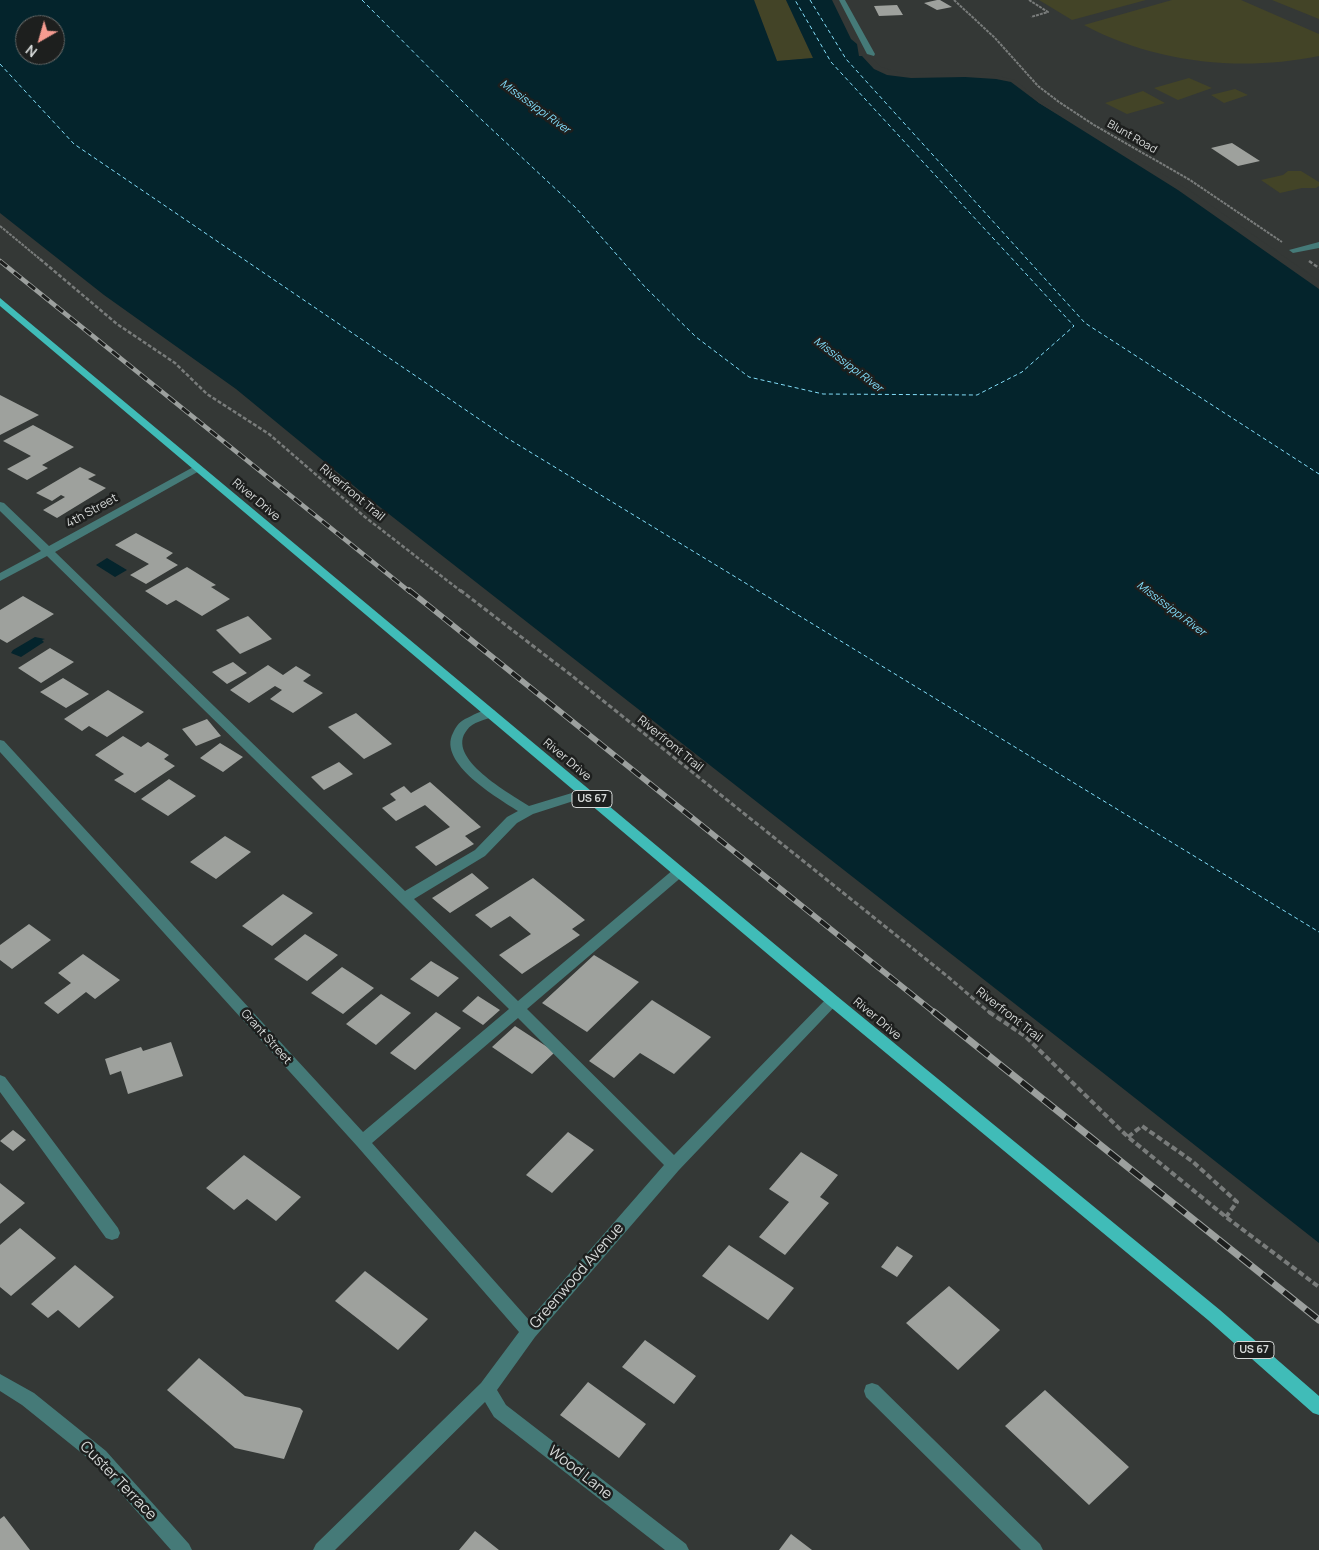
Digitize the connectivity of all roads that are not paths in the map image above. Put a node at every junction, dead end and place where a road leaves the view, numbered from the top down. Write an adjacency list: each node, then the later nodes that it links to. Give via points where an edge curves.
1 (842, 0): 2 (street)
2 (871, 54)
3 (1319, 245): 4 (street)
4 (1293, 250)
5 (0, 301): 6 (main road, River Drive / US 67)
6 (197, 468): 8 (street, 4th Street); 10 (main road, River Drive / US 67)
7 (0, 505): 8 (street)
8 (48, 551): 9 (street, 4th Street); 15 (street)
9 (0, 578)
10 (490, 713): 12 (main road, River Drive / US 67); 13 (street, via 462,726 455,739 457,753 480,779)
11 (0, 744): 19 (street, Grant Street)
12 (585, 793): 13 (street); 14 (main road, River Drive / US 67)
13 (528, 811): 15 (street, via 512,820 480,853)
14 (679, 872): 16 (main road, River Drive / US 67); 17 (street)
15 (404, 898): 17 (street)
16 (833, 1001): 20 (street, Greenwood Avenue); 26 (main road, River Drive / US 67)
17 (518, 1009): 19 (street); 20 (street)
18 (0, 1082): 21 (street)
19 (362, 1142): 22 (street, Grant Street)
20 (674, 1165): 22 (street, Greenwood Avenue)
21 (112, 1233)
22 (529, 1332): 24 (street, Greenwood Avenue)
23 (0, 1382): 27 (street, Custer Terrace, via 28,1399 100,1457)
24 (487, 1389): 28 (street, Greenwood Avenue); 29 (street, Wood Lane, via 500,1411)
25 (872, 1391): 30 (street)
26 (1319, 1406)
27 (183, 1550)
28 (322, 1550)
29 (680, 1550)
30 (1034, 1550)

